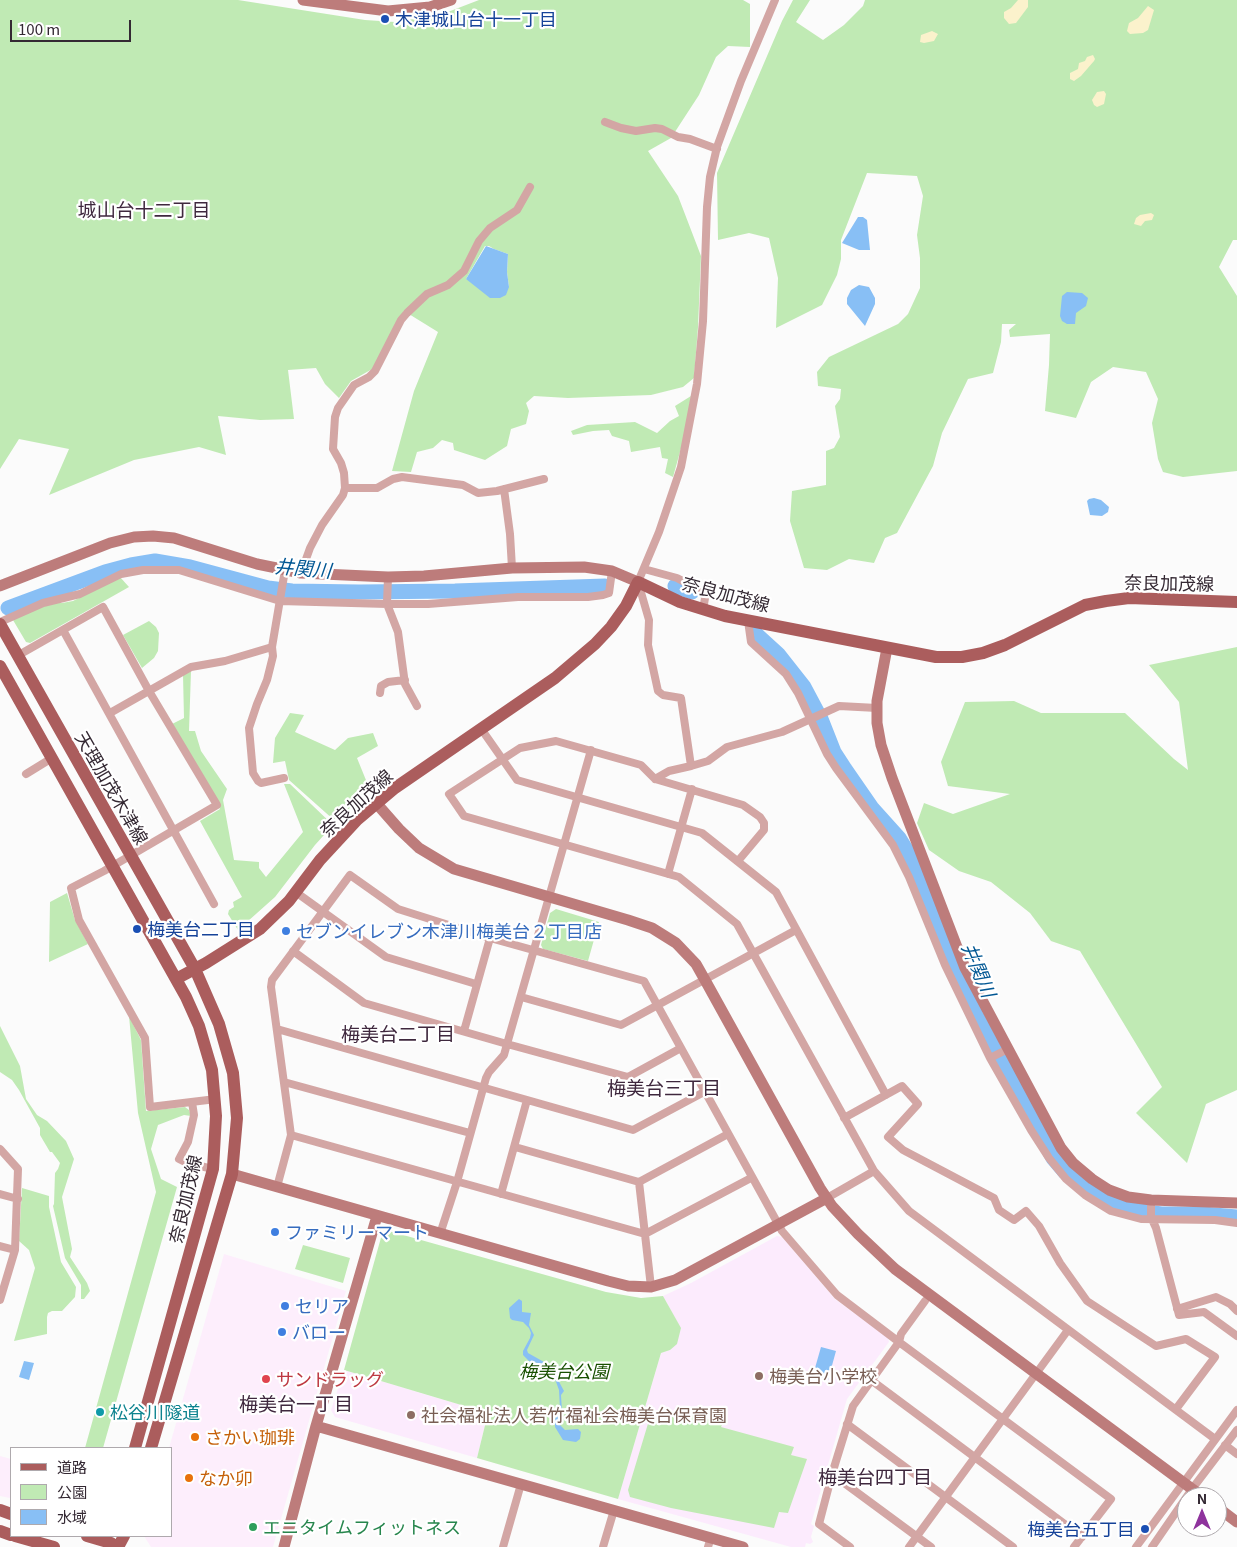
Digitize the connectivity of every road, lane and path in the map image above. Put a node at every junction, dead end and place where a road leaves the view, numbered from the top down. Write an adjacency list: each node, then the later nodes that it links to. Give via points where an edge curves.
1 (303, 0): 4 (street)
2 (451, 0): 4 (street, via 395,11 368,10)
3 (775, 0): 6 (street)
4 (344, 3)
5 (605, 122): 6 (street, via 636,131 655,128)
6 (717, 150): 12 (street, via 707,207 697,384 681,467)
7 (530, 187): 9 (street, via 517,210 490,228 479,241 464,271 448,285 427,294 407,313 375,371 354,385 338,408 333,449 342,468)
8 (544, 479): 10 (street)
9 (345, 488): 10 (street, via 377,488 402,477 463,485 478,493); 14 (street, via 310,548)
10 (504, 489): 11 (street)
11 (512, 568): 13 (street, via 584,567); 16 (street)
12 (644, 569): 17 (street); 22 (street, via 677,578 702,592 705,598)
13 (612, 571): 17 (street); 21 (street, via 610,593 603,595)
14 (301, 573): 15 (street); 16 (street)
15 (284, 574): 18 (street, via 193,543 153,536 110,543); 19 (street)
16 (388, 582): 21 (street)
17 (638, 582): 22 (main road, 奈良加茂線); 37 (main road, 奈良加茂線, via 626,606 595,644 555,678); 41 (street, via 649,620 648,645 658,692 681,698)
18 (0, 586)
19 (280, 601): 21 (street); 24 (street, via 179,570 143,570 121,574 80,594 43,603); 26 (street)
20 (1237, 602): 27 (main road, 奈良加茂線, via 1129,598 1106,601 1085,606 1005,645 962,657 936,657)
21 (387, 604): 30 (street, via 398,632)
22 (703, 610): 23 (main road, 奈良加茂線)
23 (748, 621): 27 (main road, 奈良加茂線); 36 (street, via 751,642 786,674)
24 (0, 623): 28 (main road, 天理加茂木津線)
25 (63, 630): 28 (street); 31 (street, via 103,607); 35 (street)
26 (272, 647): 31 (street, via 191,667); 43 (street, via 267,680 249,728 253,774 261,784)
27 (888, 648): 34 (street)
28 (17, 656): 51 (main road, 天理加茂木津線)
29 (0, 666): 39 (main road)
30 (405, 680): 32 (street, via 388,682 381,686); 33 (street)
31 (149, 691): 35 (street); 49 (street, via 217,805)
32 (380, 692)
33 (417, 706)
34 (877, 708): 36 (street, via 839,706); 74 (street, via 884,754)
35 (110, 713): 49 (street)
36 (812, 718): 41 (street, via 782,732 727,747 708,761); 74 (street, via 836,768 894,845 945,965)
37 (482, 730): 40 (street); 47 (main road, 奈良加茂線, via 395,788)
38 (591, 750): 40 (street, via 556,741 520,748); 44 (street, via 641,765); 46 (street)
39 (52, 758): 42 (street); 53 (main road)
40 (503, 760): 46 (street, via 517,780); 50 (street, via 449,794 464,816)
41 (691, 766): 44 (street)
42 (26, 774)
43 (284, 778)
44 (655, 779): 45 (street)
45 (692, 789): 48 (street); 52 (street, via 743,804 764,823 764,830)
46 (578, 798): 48 (street); 50 (street)
47 (377, 804): 55 (main road, 奈良加茂線, via 338,839); 56 (street, via 409,839 442,863 467,874)
48 (681, 827): 52 (street, via 702,833); 54 (street)
49 (174, 829): 51 (street); 57 (street)
50 (564, 845): 54 (street); 56 (street)
51 (130, 855): 53 (street); 64 (main road, 天理加茂木津線)
52 (738, 861): 59 (street, via 776,892)
53 (112, 866): 65 (main road); 81 (street, via 71,888 79,920 145,1038 150,1107)
54 (668, 874): 63 (street, via 679,877 738,924)
55 (297, 893): 58 (street); 64 (main road, 奈良加茂線, via 260,929)
56 (548, 897): 61 (street); 66 (street, via 652,928 683,949)
57 (214, 904)
58 (322, 912): 60 (street, via 350,875 398,909); 62 (street); 67 (street, via 386,957)
59 (796, 930): 63 (street); 78 (street)
60 (490, 938): 61 (street); 67 (street)
61 (534, 950): 68 (street); 69 (street, via 644,981)
62 (293, 951): 70 (street, via 272,980); 71 (street, via 364,1003)
63 (753, 953): 66 (street); 82 (street)
64 (195, 969): 65 (main road, 奈良加茂線); 90 (main road, 奈良加茂線, via 220,1024 230,1056 237,1118)
65 (176, 979): 79 (main road, 奈良加茂線, via 204,1040)
66 (706, 980): 69 (street); 97 (street)
67 (476, 984): 71 (street)
68 (521, 997): 69 (street, via 621,1025); 72 (street)
69 (658, 1006): 73 (street)
70 (277, 1029): 75 (street); 76 (street)
71 (464, 1031): 72 (street)
72 (508, 1044): 73 (street, via 628,1077); 76 (street, via 501,1060 487,1074)
73 (681, 1048): 77 (street)
74 (998, 1054): 100 (street, via 1022,1078 1060,1148 1073,1163 1109,1190); 102 (street, via 1031,1130 1066,1179 1110,1211 1141,1219)
75 (284, 1082): 83 (street); 85 (street)
76 (483, 1087): 80 (street); 83 (street)
77 (704, 1092): 80 (street, via 633,1130); 84 (street)
78 (886, 1095): 82 (street); 119 (street, via 902,1086 918,1104 888,1137 903,1150 994,1198 999,1210 1014,1220 1026,1210 1087,1301 1156,1346 1186,1338 1215,1358)
79 (216, 1099): 81 (street); 88 (main road, 奈良加茂線)
80 (527, 1100): 86 (street)
81 (192, 1102): 88 (street, via 194,1115 188,1142 179,1159)
82 (844, 1118): 89 (street)
83 (470, 1133): 92 (street)
84 (728, 1134): 91 (street); 93 (street)
85 (292, 1135): 92 (street); 94 (street)
86 (515, 1147): 93 (street); 96 (street)
87 (0, 1149): 98 (street, via 18,1169)
88 (213, 1169): 127 (main road, 奈良加茂線)
89 (874, 1171): 97 (street); 114 (street, via 909,1211)
90 (232, 1174): 94 (street); 128 (main road, 奈良加茂線)
91 (751, 1178): 104 (street); 106 (street)
92 (457, 1182): 96 (street); 105 (street)
93 (639, 1182): 106 (street)
94 (277, 1187): 101 (street)
95 (0, 1194): 98 (street)
96 (501, 1194): 106 (street)
97 (827, 1198): 104 (street); 117 (street, via 895,1270)
98 (18, 1199): 108 (street)
99 (1237, 1203): 100 (street)
100 (1151, 1204): 102 (street)
101 (378, 1216): 105 (street); 123 (street)
102 (1152, 1218): 103 (street); 112 (street)
103 (1237, 1223)
104 (778, 1224): 109 (street, via 674,1280); 116 (street, via 837,1295)
105 (440, 1234): 109 (street, via 608,1281)
106 (645, 1234): 109 (street)
107 (0, 1246): 108 (street)
108 (15, 1250): 110 (street)
109 (651, 1287)
110 (0, 1297)
111 (925, 1302): 116 (street, via 901,1334)
112 (1177, 1308): 113 (street, via 1216,1297); 115 (street, via 1179,1315 1204,1312)
113 (1237, 1311)
114 (1068, 1330): 117 (street); 119 (street)
115 (1237, 1336)
116 (899, 1342): 118 (street); 121 (street)
117 (1036, 1375): 121 (street); 133 (street)
118 (871, 1380): 122 (street, via 853,1406); 130 (street)
119 (1176, 1408): 125 (street)
120 (1237, 1410): 125 (street)
121 (1004, 1419): 130 (street); 139 (street, via 1111,1499)
122 (847, 1424): 131 (street); 134 (street)
123 (316, 1426): 132 (street); 143 (street)
124 (1237, 1430): 126 (street)
125 (1215, 1439): 133 (street)
126 (1225, 1445): 129 (street); 133 (street)
127 (135, 1447)
128 (151, 1447)
129 (1237, 1454)
130 (975, 1458): 134 (street); 139 (street)
131 (832, 1474): 136 (street); 147 (street, via 820,1524)
132 (520, 1484): 135 (street); 144 (street)
133 (1188, 1486): 152 (street); 153 (street)
134 (946, 1497): 136 (street); 150 (street)
135 (614, 1510): 140 (street); 145 (street)
136 (917, 1536): 148 (street); 149 (street)
137 (19, 1537): 142 (main road)
138 (91, 1537): 141 (main road)
139 (1082, 1537): 151 (street)
140 (710, 1542): 146 (street)
141 (117, 1543)
142 (54, 1547)
143 (284, 1547)
144 (503, 1547)
145 (603, 1547)
146 (744, 1547)
147 (850, 1547)
148 (908, 1547)
149 (932, 1547)
150 (1013, 1547)
151 (1074, 1547)
152 (1136, 1547)
153 (1152, 1547)

